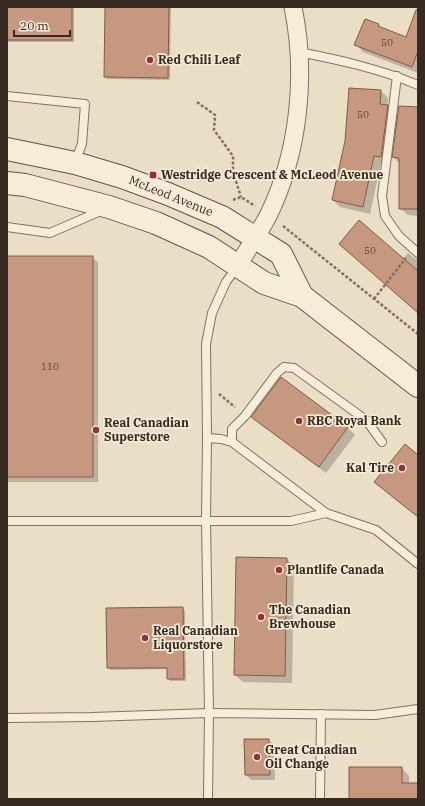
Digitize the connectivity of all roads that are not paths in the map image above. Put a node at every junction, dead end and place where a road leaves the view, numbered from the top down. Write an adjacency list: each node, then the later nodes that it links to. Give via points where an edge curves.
1 (293, 7): 2 (street)
2 (299, 52): 3 (lane); 11 (street, via 299,104 293,138 278,194)
3 (397, 76): 4 (lane); 12 (lane, via 382,196 385,216 399,236)
4 (418, 85)
5 (7, 96): 7 (lane, via 85,104 82,144)
6 (7, 149): 7 (street, McLeod Avenue)
7 (75, 163): 11 (street, McLeod Avenue, via 168,194 222,217)
8 (7, 183): 9 (street, McLeod Avenue, via 25,185)
9 (109, 207): 10 (lane, via 50,233); 13 (street, McLeod Avenue, via 156,223 209,247)
10 (7, 227)
11 (256, 238): 13 (street); 14 (street, McLeod Avenue, via 281,254)
12 (416, 251)
13 (238, 265): 14 (street, McLeod Avenue, via 264,283); 16 (lane, via 226,282 212,313 206,344)
14 (302, 296): 15 (street, McLeod Avenue)
15 (418, 386)
16 (207, 438): 17 (lane); 20 (lane)
17 (232, 442): 18 (lane, via 232,429 284,367 294,368 366,420); 19 (lane)
18 (382, 442)
19 (326, 513): 20 (lane, via 291,521); 22 (lane, via 376,530)
20 (206, 520): 21 (lane); 24 (lane)
21 (7, 521)
22 (418, 564)
23 (418, 709): 25 (lane, via 375,715)
24 (209, 713): 25 (lane); 26 (lane); 27 (lane)
25 (321, 714): 28 (lane)
26 (7, 718)
27 (208, 799)
28 (320, 799)

